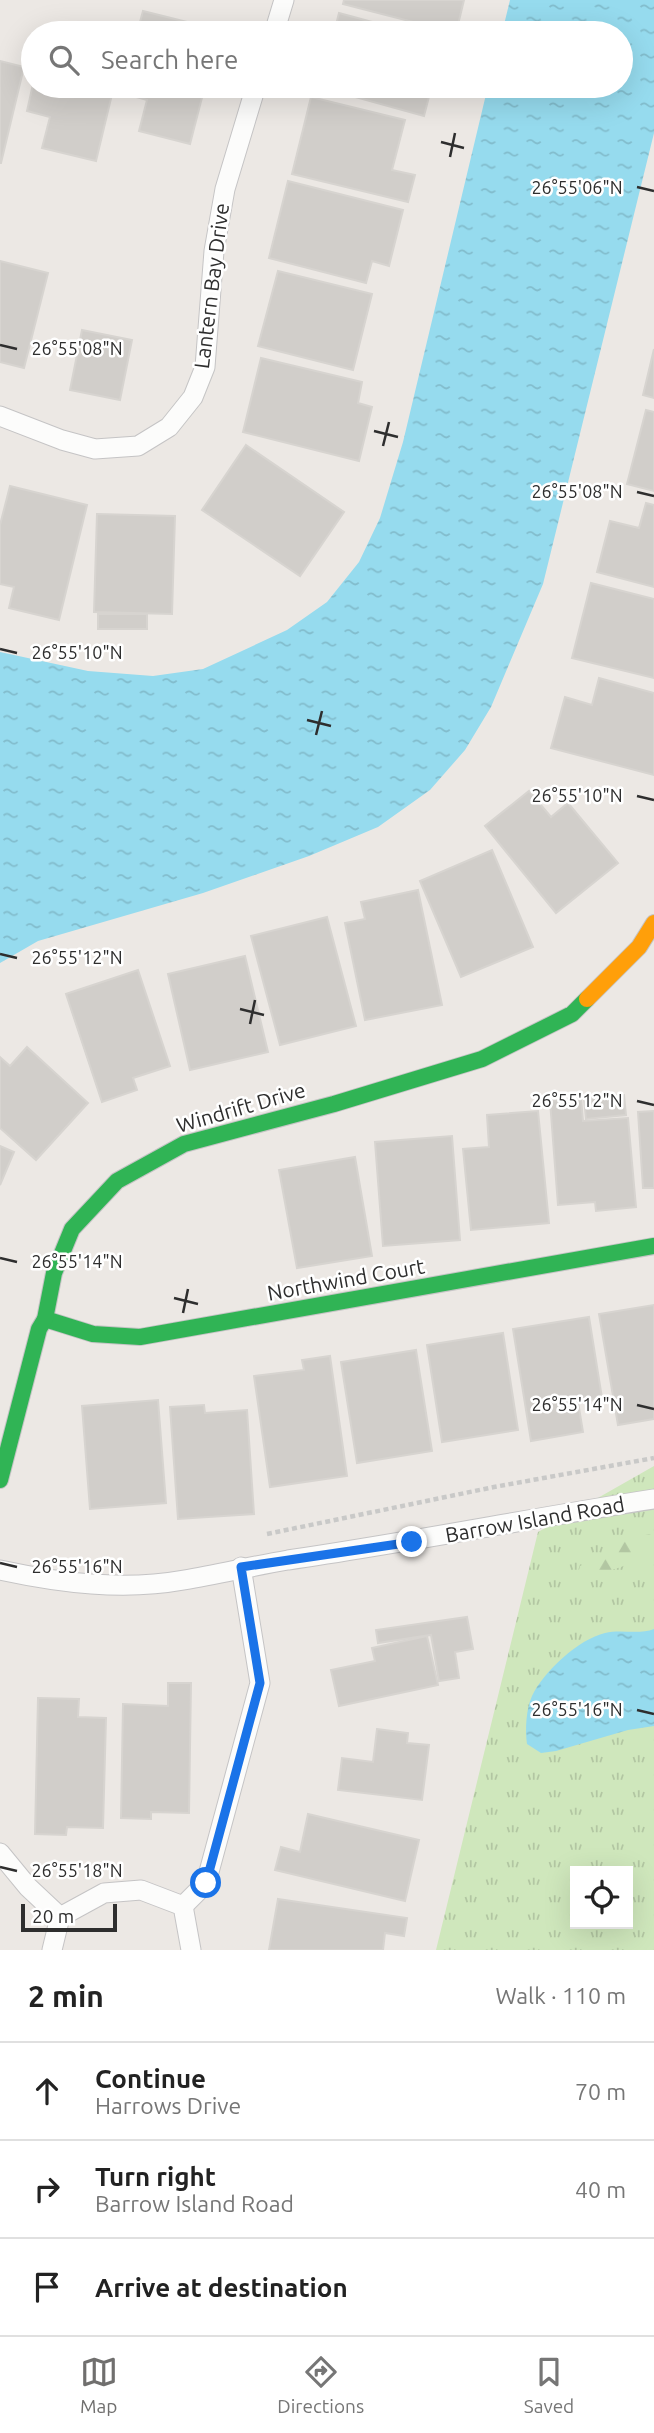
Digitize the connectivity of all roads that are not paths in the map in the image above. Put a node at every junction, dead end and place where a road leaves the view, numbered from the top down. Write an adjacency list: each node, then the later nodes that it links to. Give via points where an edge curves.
1 (284, 0): 2 (lane)
2 (278, 21)
3 (252, 98): 4 (lane, Lantern Bay Drive, via 225,189 214,251 205,367 193,397 169,427 138,446 96,449)
4 (0, 416)
5 (654, 923): 7 (street, Windrift Drive, via 639,947 572,1014 482,1059 184,1144 117,1181 72,1229 54,1273)
6 (654, 1246): 7 (street, Northwind Court, via 140,1338 93,1334)
7 (45, 1319): 8 (street, Windrift Drive, via 38,1329)
8 (0, 1480)
9 (654, 1499): 10 (lane, Barrow Island Road)
10 (241, 1567): 11 (lane, Barrow Island Road, via 183,1581 108,1586); 13 (lane, via 260,1683 206,1883)
11 (0, 1570)
12 (0, 1853): 14 (lane)
13 (183, 1906): 14 (lane, via 141,1890 104,1893); 16 (lane)
14 (60, 1917): 15 (lane)
15 (52, 1950)
16 (191, 1950)

